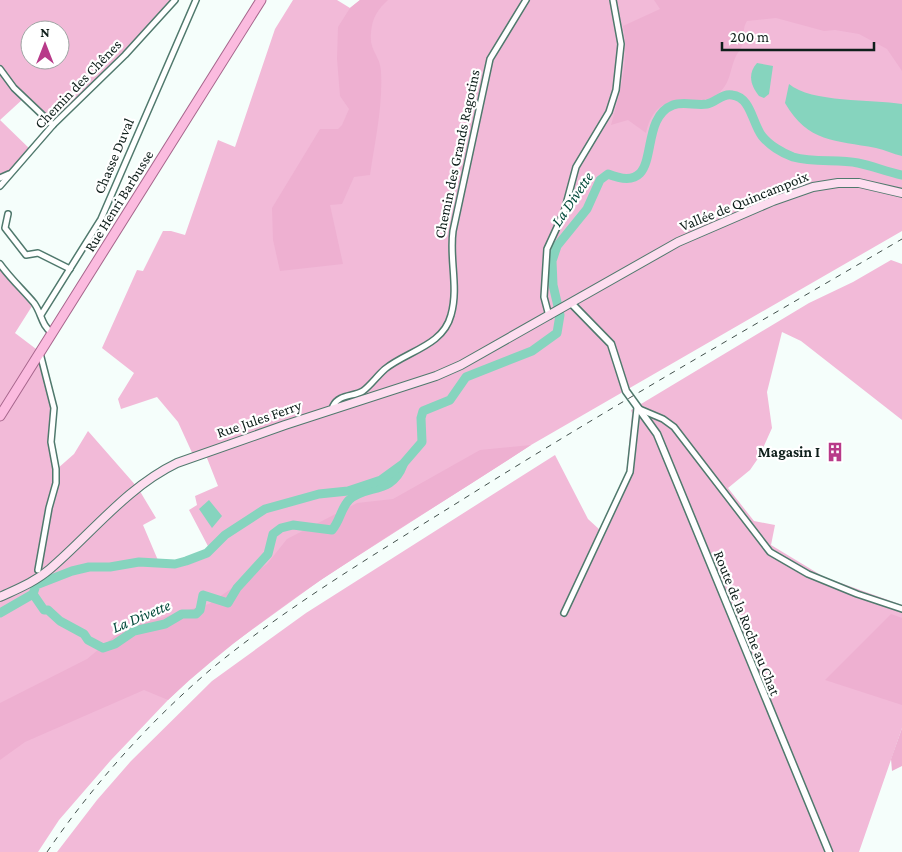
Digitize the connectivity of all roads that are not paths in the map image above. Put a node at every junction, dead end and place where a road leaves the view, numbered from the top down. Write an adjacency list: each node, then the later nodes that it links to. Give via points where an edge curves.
1 (175, 0): 7 (street, Chemin des Chênes)
2 (196, 0): 14 (street, Chasse Duval, via 101,219)
3 (261, 0): 18 (main road, Rue Henri Barbusse)
4 (526, 0): 21 (street, Chemin des Grands Ragotins, via 497,45 487,69 453,231 451,246 455,279 451,314 446,327 421,349 386,368 362,391 338,399)
5 (613, 0): 16 (street, via 621,44 616,90 608,112 576,167 564,212 547,249 544,297)
6 (0, 69): 7 (street, via 14,88)
7 (53, 125): 8 (street, Chemin des Chênes)
8 (11, 172): 9 (street); 10 (street, Chemin des Chênes)
9 (0, 178)
10 (0, 186)
11 (902, 193): 15 (main road, Vallée de Quincampoix, via 853,182 813,187 707,228)
12 (8, 214): 14 (street, via 5,228 22,252 26,255 38,253)
13 (0, 264): 17 (street)
14 (70, 269): 17 (street, Chasse Duval)
15 (571, 303): 16 (main road, Rue Jules Ferry); 20 (street, Route de la Roche au Chat, via 611,344 626,391)
16 (551, 314): 21 (main road, Rue Jules Ferry, via 461,365)
17 (41, 315): 18 (street, via 43,326)
18 (52, 333): 19 (main road, Rue Henri Barbusse)
19 (40, 352): 22 (main road, Rue Henri Barbusse); 23 (street, via 54,408 51,442 56,483)
20 (637, 408): 25 (street, via 674,427 770,552 808,574); 26 (street, via 630,472); 27 (street, Route de la Roche au Chat, via 650,422 662,444)
21 (333, 409): 24 (main road, Rue Jules Ferry, via 205,452 163,470 138,488 49,570)
22 (0, 416)
23 (38, 570)
24 (0, 597)
25 (902, 609)
26 (564, 613)
27 (829, 852)

